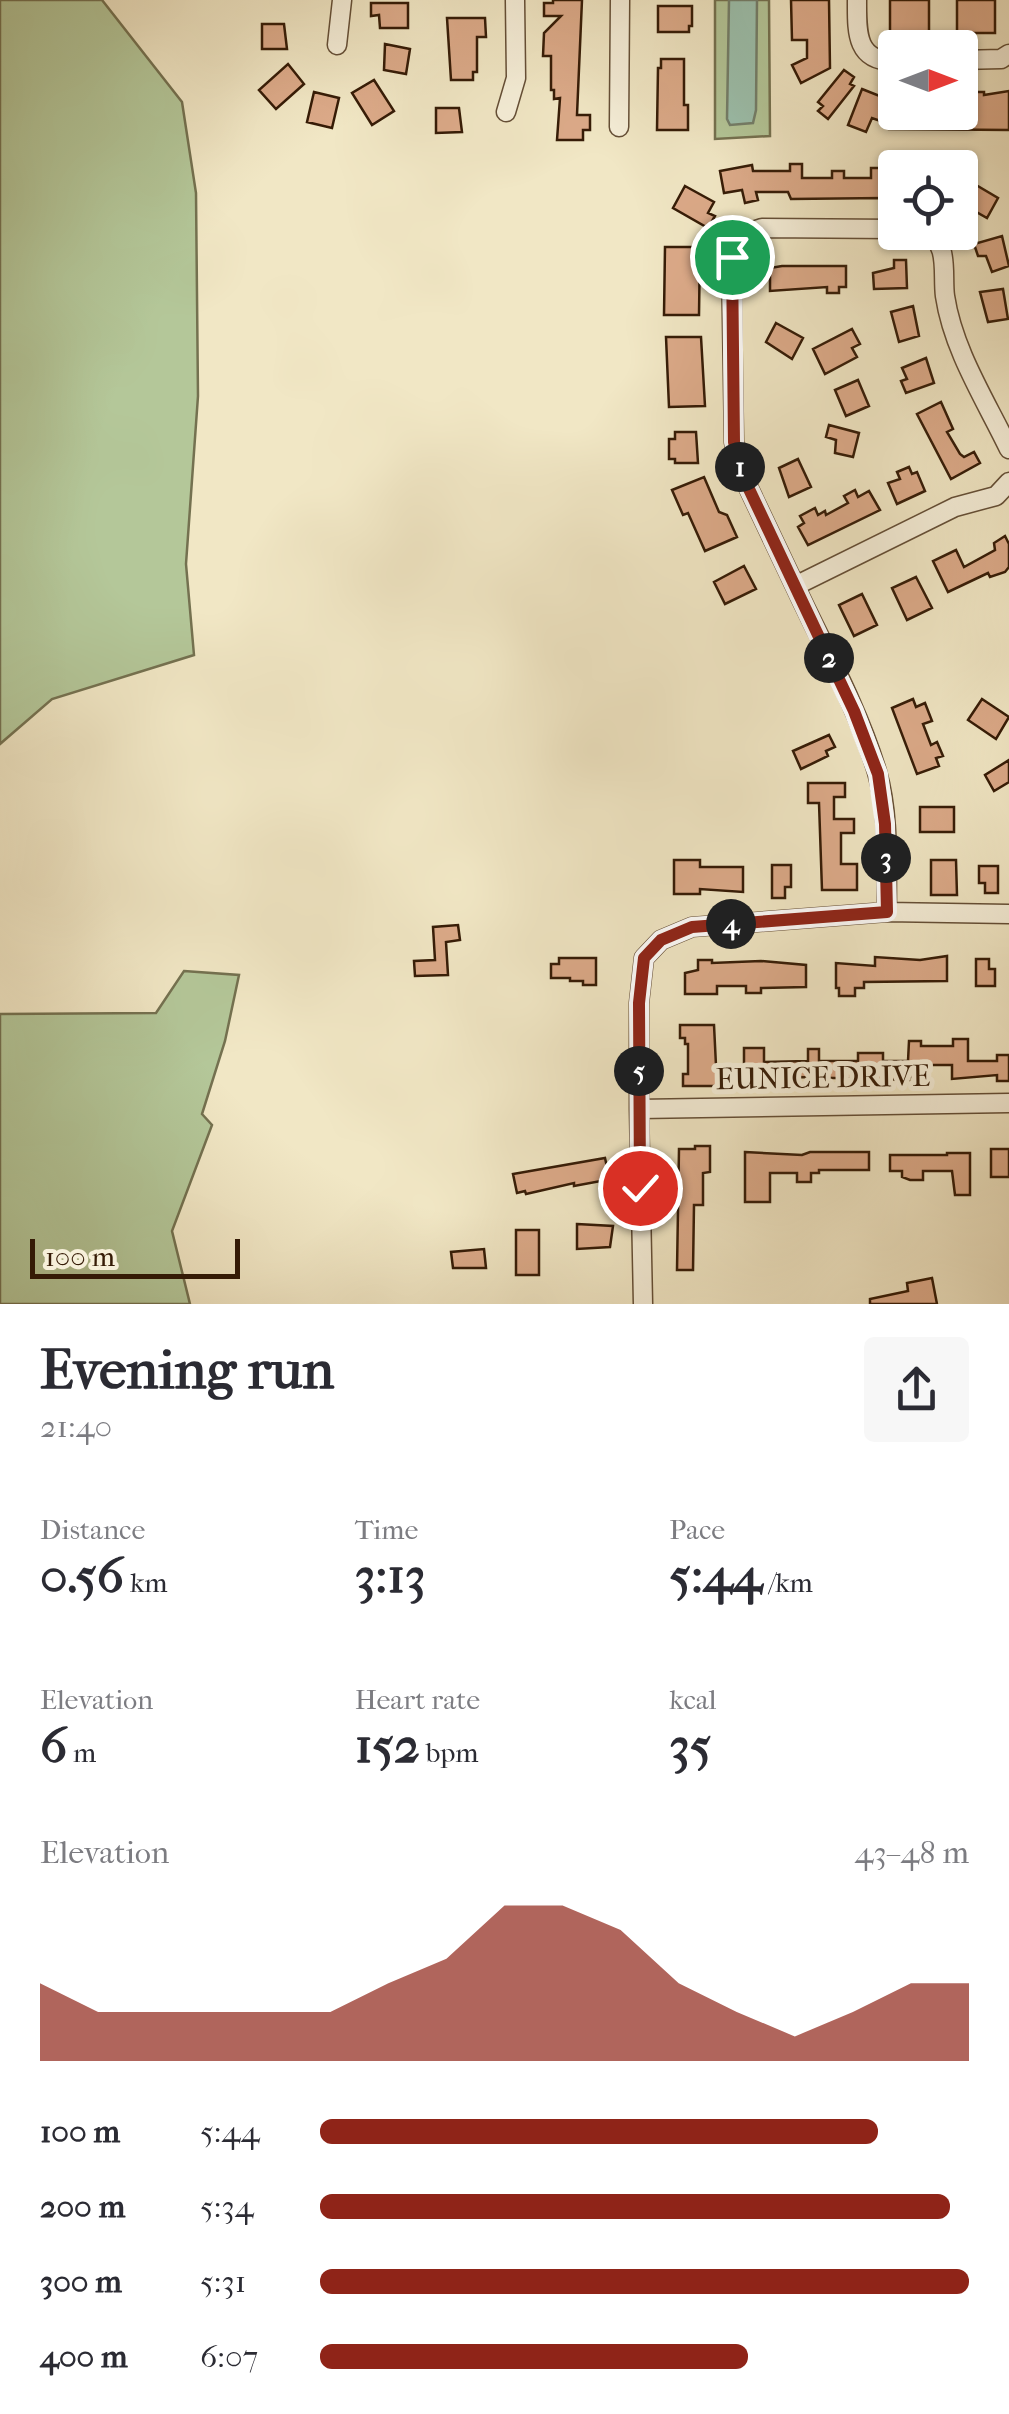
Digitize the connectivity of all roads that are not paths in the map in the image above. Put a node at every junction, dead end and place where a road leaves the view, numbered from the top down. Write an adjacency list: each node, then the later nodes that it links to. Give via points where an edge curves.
1 (342, 0): 5 (street)
2 (515, 0): 9 (street, via 516,78)
3 (620, 0): 10 (street)
4 (856, 0): 7 (street, via 856,34)
5 (337, 45)
6 (1009, 54): 8 (street)
7 (878, 60)
8 (978, 60)
9 (506, 112)
10 (619, 127)
11 (878, 228): 15 (street, via 762,228 744,234 732,257 734,442 740,470)
12 (942, 250): 13 (street, via 956,339)
13 (1009, 449)
14 (1009, 482): 15 (street, via 996,496 955,507)
15 (794, 586): 16 (street, via 878,774)
16 (887, 912): 17 (street); 19 (street, via 692,927 661,940 644,958)
17 (1009, 914)
18 (1009, 1103): 19 (street, EUNICE DRIVE)
19 (639, 1109): 20 (street)
20 (643, 1304)

